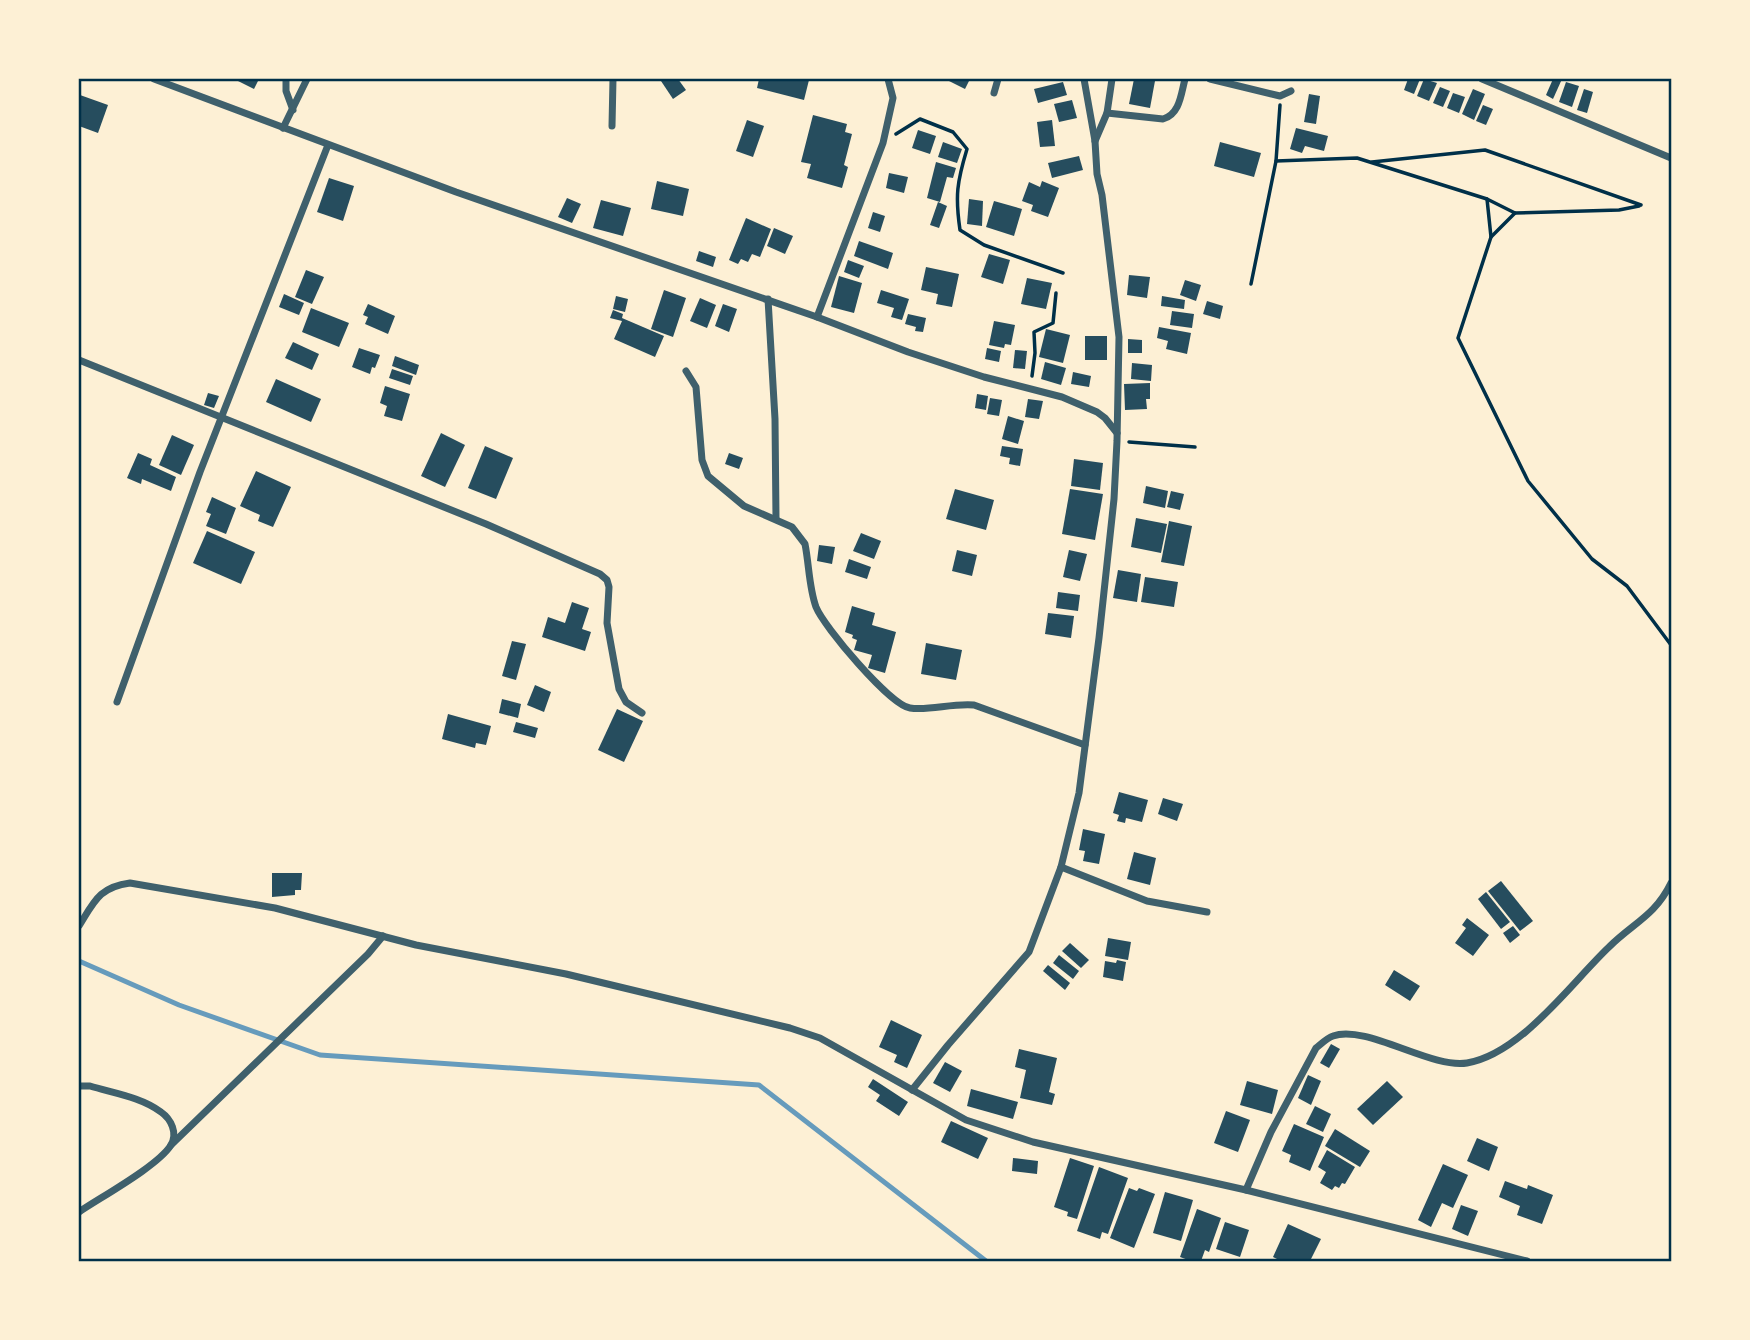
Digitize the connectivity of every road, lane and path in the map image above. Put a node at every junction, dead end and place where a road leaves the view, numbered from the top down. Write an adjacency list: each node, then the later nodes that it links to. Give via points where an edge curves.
1 (154, 79): 18 (street)
2 (286, 79): 15 (street)
3 (307, 79): 15 (street)
4 (612, 79): 17 (street)
5 (888, 79): 20 (street, via 893,98)
6 (998, 79): 13 (street)
7 (1084, 79): 19 (street)
8 (1112, 79): 16 (street)
9 (1185, 79): 16 (street, via 1171,116)
10 (1210, 79): 14 (street)
11 (1482, 79): 22 (street)
12 (1291, 91): 14 (street)
13 (994, 93)
14 (1280, 96): 23 (path)
15 (293, 110): 18 (street)
16 (1107, 113): 19 (street)
17 (612, 126)
18 (283, 128): 21 (street)
19 (1095, 141): 37 (street, via 1119,337)
20 (883, 142): 28 (path, via 920,119 953,132 967,149 956,201 960,230 984,245); 32 (street)
21 (328, 145): 31 (street); 36 (street)
22 (1671, 158)
23 (1276, 160): 24 (path, via 1357,158); 29 (path)
24 (1370, 163): 25 (path); 26 (path, via 1485,150 1642,205 1619,210)
25 (1487, 199): 26 (path); 27 (path)
26 (1515, 213): 27 (path)
27 (1491, 237): 40 (path, via 1458,338 1528,481 1592,559 1627,586)
28 (1063, 273)
29 (1251, 284)
30 (1056, 293): 35 (path, via 1053,323 1034,332)
31 (768, 299): 32 (street); 39 (street)
32 (817, 317): 35 (street, via 908,352)
33 (79, 360): 36 (street)
34 (686, 371): 39 (street, via 696,387 698,432 708,476 744,506)
35 (1030, 389): 37 (street, via 1088,407 1105,418)
36 (221, 418): 41 (street); 42 (street, via 600,573 609,587 607,623 619,689 626,702)
37 (1117, 437): 38 (path); 43 (street)
38 (1195, 447)
39 (776, 518): 43 (street, via 797,531 805,544 813,597 822,618 896,701 907,708 974,705)
40 (1671, 645)
41 (117, 702)
42 (642, 713)
43 (1085, 745): 44 (street)
44 (1061, 866): 46 (street, via 1147,901); 50 (street, via 1029,952)
45 (1671, 883): 52 (street, via 1649,915 1624,932 1535,1024 1479,1060 1457,1064 1352,1035 1323,1042 1283,1109)
46 (1207, 912)
47 (79, 926): 48 (street, via 106,889 130,883 275,908)
48 (383, 936): 50 (street, via 790,1028 820,1038); 51 (street)
49 (79, 1086): 51 (street, via 136,1100 164,1114 172,1125)
50 (912, 1090): 52 (street, via 965,1120 1033,1142)
51 (171, 1145): 53 (street, via 151,1164)
52 (1246, 1190): 54 (street)
53 (79, 1212)
54 (1527, 1261)

